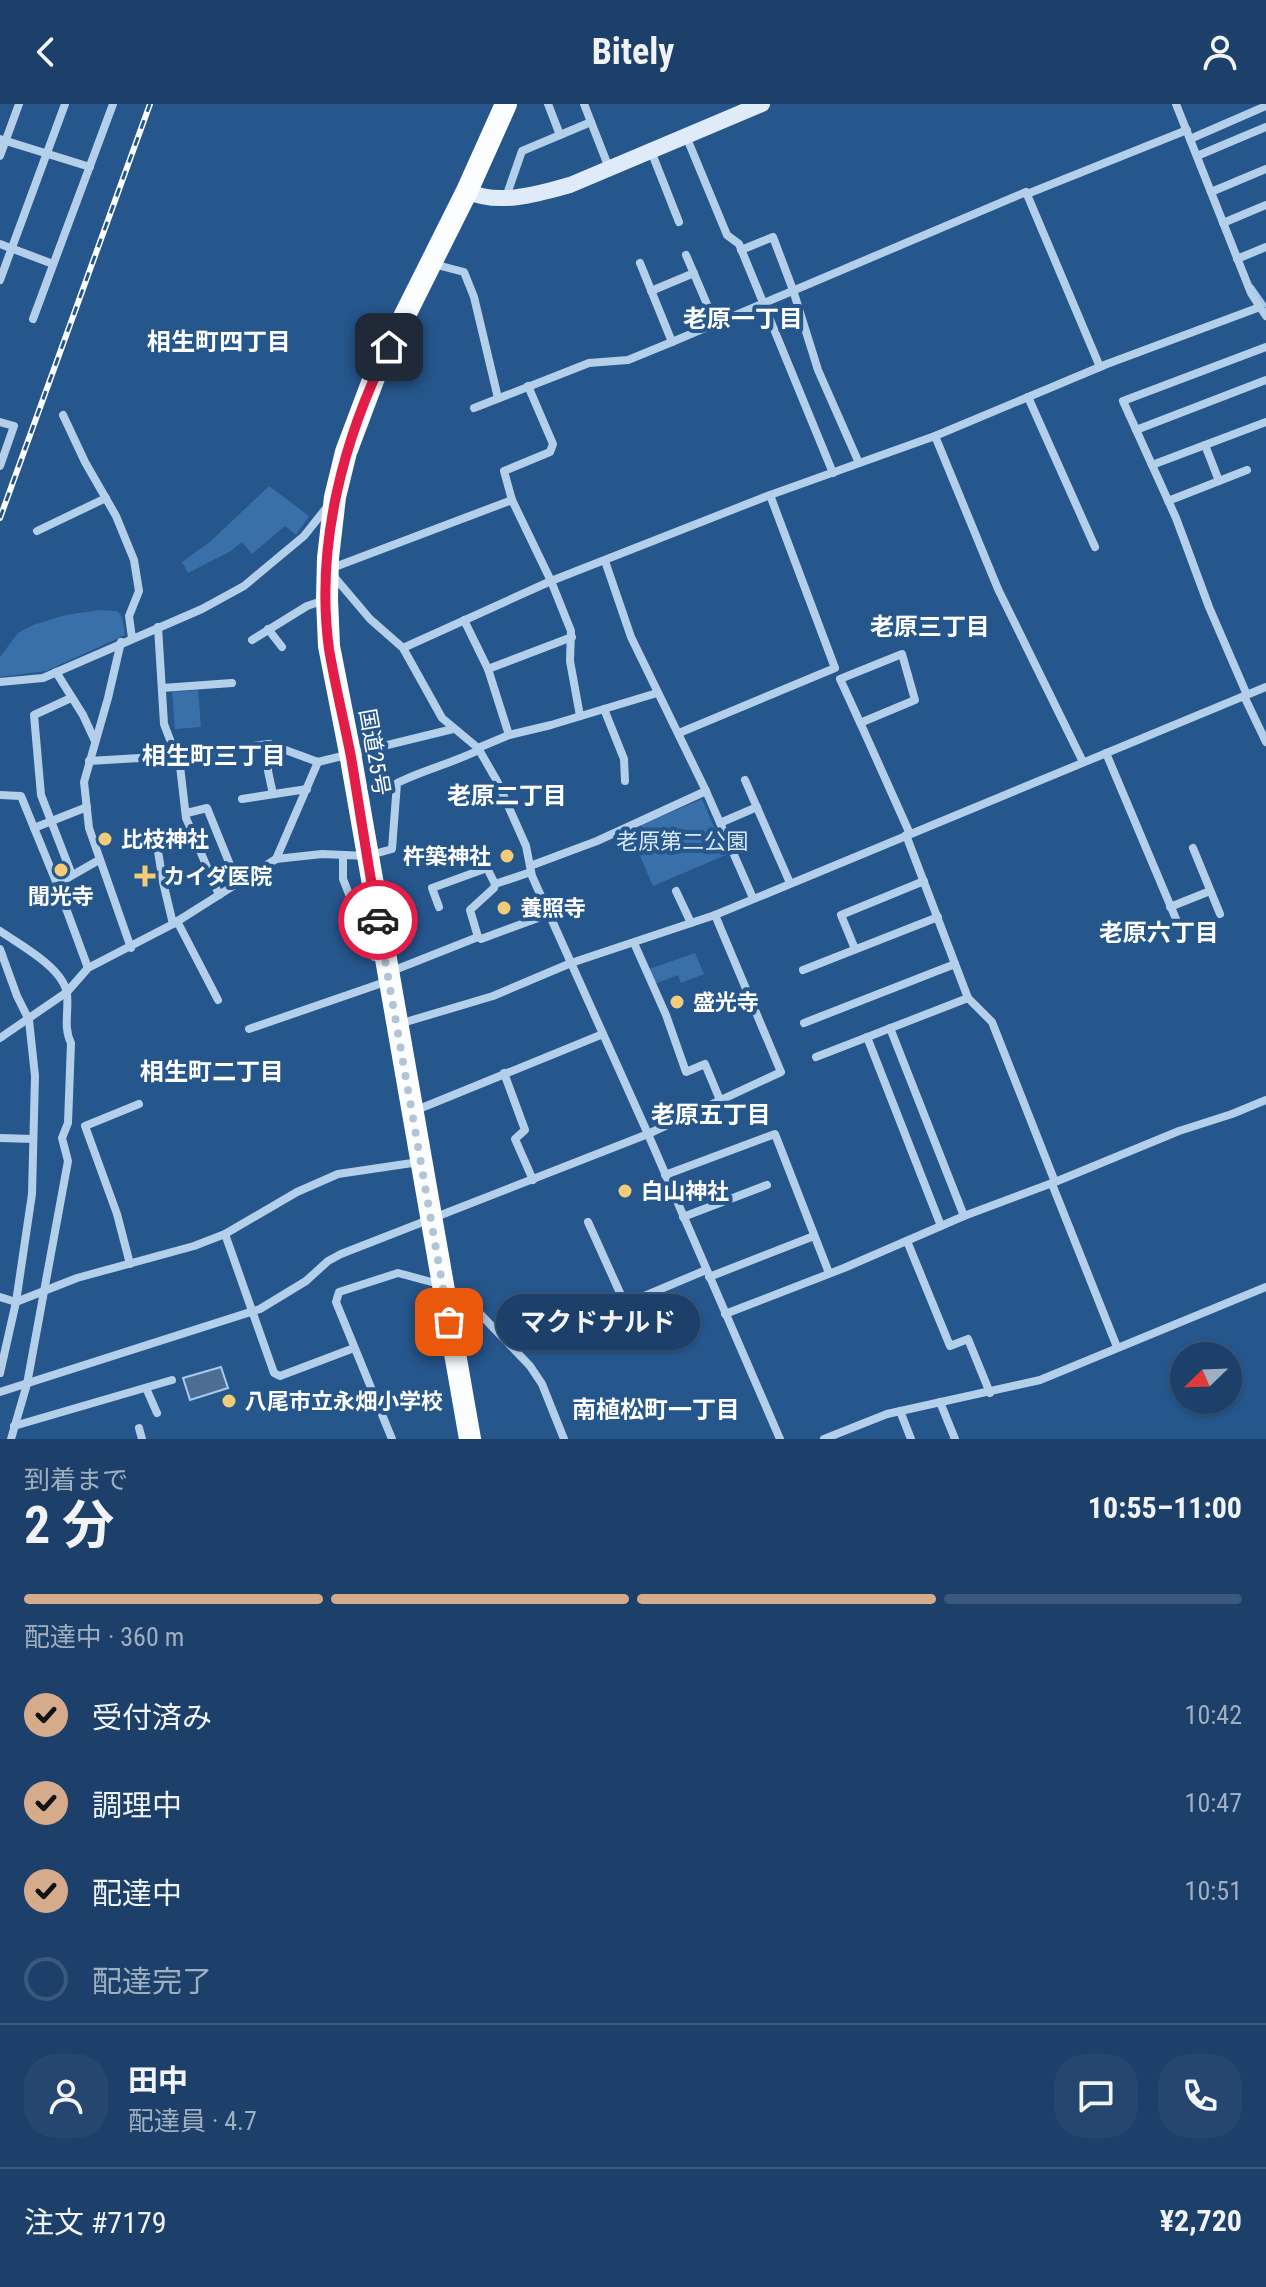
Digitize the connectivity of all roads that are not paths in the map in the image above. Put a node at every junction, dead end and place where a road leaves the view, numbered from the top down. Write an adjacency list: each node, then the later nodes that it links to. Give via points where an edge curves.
1 (19, 104): 15 (street)
2 (65, 104): 17 (street)
3 (113, 104): 20 (street)
4 (506, 104): 23 (highway, 国道25号)
5 (548, 104): 13 (street)
6 (584, 104): 10 (street)
7 (762, 104): 14 (main road)
8 (1176, 104): 12 (street)
9 (1266, 106): 12 (street)
10 (591, 122): 13 (street); 21 (street)
11 (1266, 127): 19 (street)
12 (1188, 134): 19 (street); 25 (street)
13 (560, 135): 26 (street, via 522,151)
14 (686, 136): 16 (main road); 33 (street, via 727,235)
15 (3, 140): 17 (street); 18 (street)
16 (651, 151): 21 (main road); 28 (street)
17 (47, 153): 20 (street); 32 (street)
18 (0, 156)
19 (1197, 156): 24 (street)
20 (90, 167): 37 (street)
21 (609, 169): 26 (main road, via 544,192)
22 (1266, 169): 24 (street)
23 (467, 191): 26 (main road); 38 (highway, 国道25号)
24 (1211, 192): 29 (street)
25 (1027, 194): 41 (street); 49 (street)
26 (506, 197)
27 (1266, 205): 29 (street)
28 (679, 222)
29 (1223, 223): 35 (street)
30 (0, 244): 32 (street)
31 (1266, 247): 35 (street)
32 (12, 248): 37 (street); 40 (street)
33 (741, 250): 41 (street, via 773,237); 43 (street)
34 (686, 255): 39 (street)
35 (1237, 259): 44 (street)
36 (640, 263): 42 (street)
37 (53, 264): 45 (street)
38 (430, 264): 53 (street, via 464,272); 68 (highway, 国道25号, via 375,375)
39 (694, 273): 42 (street); 46 (street)
40 (0, 280)
41 (793, 290): 43 (street); 61 (street, via 818,370)
42 (651, 291): 47 (street)
43 (763, 303): 46 (street); 65 (street)
44 (1263, 312): 49 (street)
45 (33, 319)
46 (715, 323): 47 (street)
47 (672, 342): 51 (street, via 628,360 589,363)
48 (1266, 347): 58 (street, via 1123,401)
49 (1100, 367): 52 (street)
50 (1266, 380): 58 (street)
51 (528, 386): 53 (street); 70 (street, via 553,444 550,452 504,471)
52 (1028, 397): 59 (street); 73 (street)
53 (498, 398): 54 (street)
54 (474, 408)
55 (63, 415): 69 (street)
56 (0, 422): 63 (street, via 14,426)
57 (1266, 422): 60 (street)
58 (1136, 430): 62 (street)
59 (935, 436): 61 (street); 111 (street, via 998,589)
60 (1205, 445): 62 (street); 66 (street)
61 (859, 463): 65 (street)
62 (1152, 465): 71 (street)
63 (0, 466)
64 (1247, 470): 66 (street)
65 (833, 473): 67 (street)
66 (1219, 481): 71 (street)
67 (770, 495): 74 (street); 100 (street, via 835,668)
68 (335, 497): 75 (highway, 国道25号); 79 (street, via 304,536 244,586)
69 (106, 498): 72 (street); 82 (street, via 139,576 129,616)
70 (512, 500): 75 (street); 76 (street)
71 (1168, 501): 94 (street)
72 (37, 531)
73 (1095, 547)
74 (605, 561): 76 (street); 93 (street)
75 (327, 570): 77 (highway, 国道25号); 86 (street)
76 (551, 581): 78 (street); 81 (street)
77 (327, 599): 80 (street); 106 (highway, 国道25号, via 329,646)
78 (464, 620): 86 (street); 87 (street)
79 (158, 627): 82 (street); 92 (street)
80 (268, 629): 83 (street); 85 (street)
81 (572, 637): 87 (street); 97 (street, via 570,661)
82 (132, 638): 84 (street)
83 (252, 640)
84 (121, 642): 88 (street); 103 (street)
85 (282, 647)
86 (403, 648): 99 (street)
87 (488, 669): 101 (street)
88 (56, 672): 89 (street); 95 (street)
89 (0, 682)
90 (232, 683): 92 (street)
91 (1266, 687): 94 (street)
92 (162, 688): 108 (street, via 164,724)
93 (657, 693): 96 (street); 100 (street)
94 (1246, 696): 102 (street); 107 (street)
95 (71, 698): 103 (street); 118 (street, via 34,715)
96 (604, 709): 97 (street); 113 (street, via 624,759)
97 (580, 716): 101 (street)
98 (860, 723): 98 (street, via 915,700 902,654 840,679); 127 (street)
99 (453, 729): 105 (street); 106 (street)
100 (679, 733): 115 (street)
101 (509, 735): 105 (street)
102 (1266, 740)
103 (95, 742): 109 (street)
104 (269, 744): 108 (street); 110 (street); 116 (street)
105 (479, 749): 131 (street, via 397,783 392,849); 134 (street, via 526,846)
106 (350, 753): 110 (street); 131 (highway, 国道25号)
107 (1106, 753): 111 (street); 146 (street)
108 (174, 756): 109 (street); 123 (street)
109 (89, 761): 121 (street, via 84,782)
110 (318, 762): 114 (street)
111 (1083, 762): 127 (street)
112 (745, 780): 122 (street)
113 (625, 781)
114 (307, 789): 116 (street); 132 (street)
115 (706, 791): 125 (street); 134 (street)
116 (273, 794): 120 (street)
117 (0, 795): 119 (street)
118 (41, 795): 119 (street); 124 (street)
119 (21, 796): 126 (street)
120 (242, 799)
121 (87, 807): 124 (street); 133 (street)
122 (757, 807): 125 (street); 138 (street)
123 (187, 813): 137 (street, via 207,808); 143 (street)
124 (50, 821): 126 (street); 135 (street)
125 (720, 823): 144 (street)
126 (34, 828): 139 (street)
127 (908, 835): 136 (street); 138 (street)
128 (156, 839): 152 (street)
129 (1193, 848): 142 (street)
130 (343, 855): 131 (street); 132 (street); 165 (street, via 343,879 374,957)
131 (367, 856): 165 (highway, 国道25号)
132 (276, 859): 137 (street)
133 (99, 860): 135 (street); 157 (street)
134 (530, 869): 140 (street); 147 (street)
135 (72, 875): 139 (street)
136 (924, 881): 150 (street); 159 (street, via 841,915)
137 (237, 882): 143 (street)
138 (790, 883): 144 (street)
139 (57, 884): 163 (street)
140 (495, 884): 145 (street, via 487,868 432,888); 155 (street, via 470,910)
141 (676, 891): 153 (street)
142 (1210, 891): 146 (street); 148 (street)
143 (219, 895): 152 (street)
144 (753, 898): 149 (street)
145 (439, 907)
146 (1170, 907): 151 (street)
147 (549, 914): 155 (street); 161 (street)
148 (1220, 914)
149 (715, 915): 153 (street); 179 (street, via 781,1072)
150 (938, 917): 159 (street); 162 (street)
151 (1176, 919)
152 (175, 922): 157 (street); 168 (street)
153 (691, 923): 156 (street)
154 (0, 931): 166 (street, via 51,967)
155 (478, 937): 165 (street)
156 (634, 943): 161 (street); 179 (street, via 686,1072 705,1064)
157 (131, 948): 163 (street)
158 (0, 949): 160 (street)
159 (855, 949): 164 (street)
160 (2, 962): 169 (street)
161 (571, 963): 171 (street, via 493,996); 174 (street)
162 (955, 964): 167 (street); 170 (street)
163 (88, 968): 166 (street)
164 (803, 970)
165 (387, 971): 171 (highway, 国道25号); 173 (street)
166 (67, 992): 169 (street); 184 (street, via 66,1033 71,1043)
167 (968, 998): 172 (street); 191 (street, via 992,1022)
168 (218, 1000)
169 (29, 1020): 176 (street); 187 (street, via 35,1076)
170 (804, 1023)
171 (397, 1024): 182 (highway, 国道25号)
172 (890, 1028): 175 (street); 194 (street)
173 (249, 1029)
174 (603, 1034): 178 (street); 185 (street)
175 (867, 1037): 177 (street); 197 (street)
176 (0, 1038)
177 (816, 1057)
178 (504, 1073): 182 (street); 190 (street, via 525,1130 515,1139)
179 (720, 1100): 185 (street)
180 (1266, 1100): 191 (street)
181 (139, 1104): 183 (street)
182 (411, 1112): 188 (highway, 国道25号)
183 (85, 1126): 184 (street); 201 (street)
184 (66, 1128): 206 (street, via 62,1138 68,1161)
185 (648, 1134): 189 (street); 190 (street)
186 (0, 1138): 187 (street)
187 (33, 1139): 208 (street, via 32,1194)
188 (421, 1162): 193 (highway, 国道25号); 198 (street, via 338,1174)
189 (665, 1175): 195 (street); 199 (street, via 775,1134)
190 (533, 1180): 193 (street)
191 (1054, 1183): 194 (street); 213 (street)
192 (767, 1185): 195 (street)
193 (431, 1216): 205 (highway, 国道25号); 210 (street, via 341,1254 278,1300)
194 (964, 1216): 197 (street)
195 (683, 1217): 203 (street)
196 (588, 1222): 209 (street)
197 (941, 1226): 200 (street)
198 (225, 1234): 201 (street); 210 (street)
199 (814, 1236): 202 (street); 203 (street)
200 (907, 1241): 202 (street); 220 (street, via 950,1346 968,1339)
201 (130, 1264): 206 (street)
202 (829, 1273): 211 (street)
203 (708, 1274): 209 (street); 211 (street)
204 (1266, 1287): 213 (street)
205 (443, 1289): 214 (street, via 398,1273 339,1292 336,1302); 229 (highway, 国道25号); 230 (street, via 460,1293 530,1366)
206 (46, 1290): 208 (street); 217 (street)
207 (0, 1297): 208 (street)
208 (16, 1302): 215 (street)
209 (625, 1304): 212 (street)
210 (251, 1312): 214 (street, via 274,1373 280,1376); 217 (street)
211 (725, 1314): 231 (street)
212 (599, 1315)
213 (1117, 1347): 220 (street, via 1040,1380)
214 (354, 1348): 228 (street)
215 (1, 1368)
216 (172, 1380): 218 (street)
217 (27, 1384): 219 (street); 224 (street)
218 (146, 1388): 223 (street); 224 (street)
219 (0, 1392)
220 (990, 1393): 221 (street)
221 (940, 1402): 222 (street); 234 (street)
222 (900, 1411): 232 (street); 233 (street)
223 (157, 1413)
224 (14, 1426): 226 (street)
225 (139, 1428): 227 (street)
226 (11, 1439)
227 (142, 1439)
228 (392, 1439)
229 (470, 1439)
230 (564, 1439)
231 (780, 1439)
232 (824, 1439)
233 (911, 1439)
234 (955, 1439)

